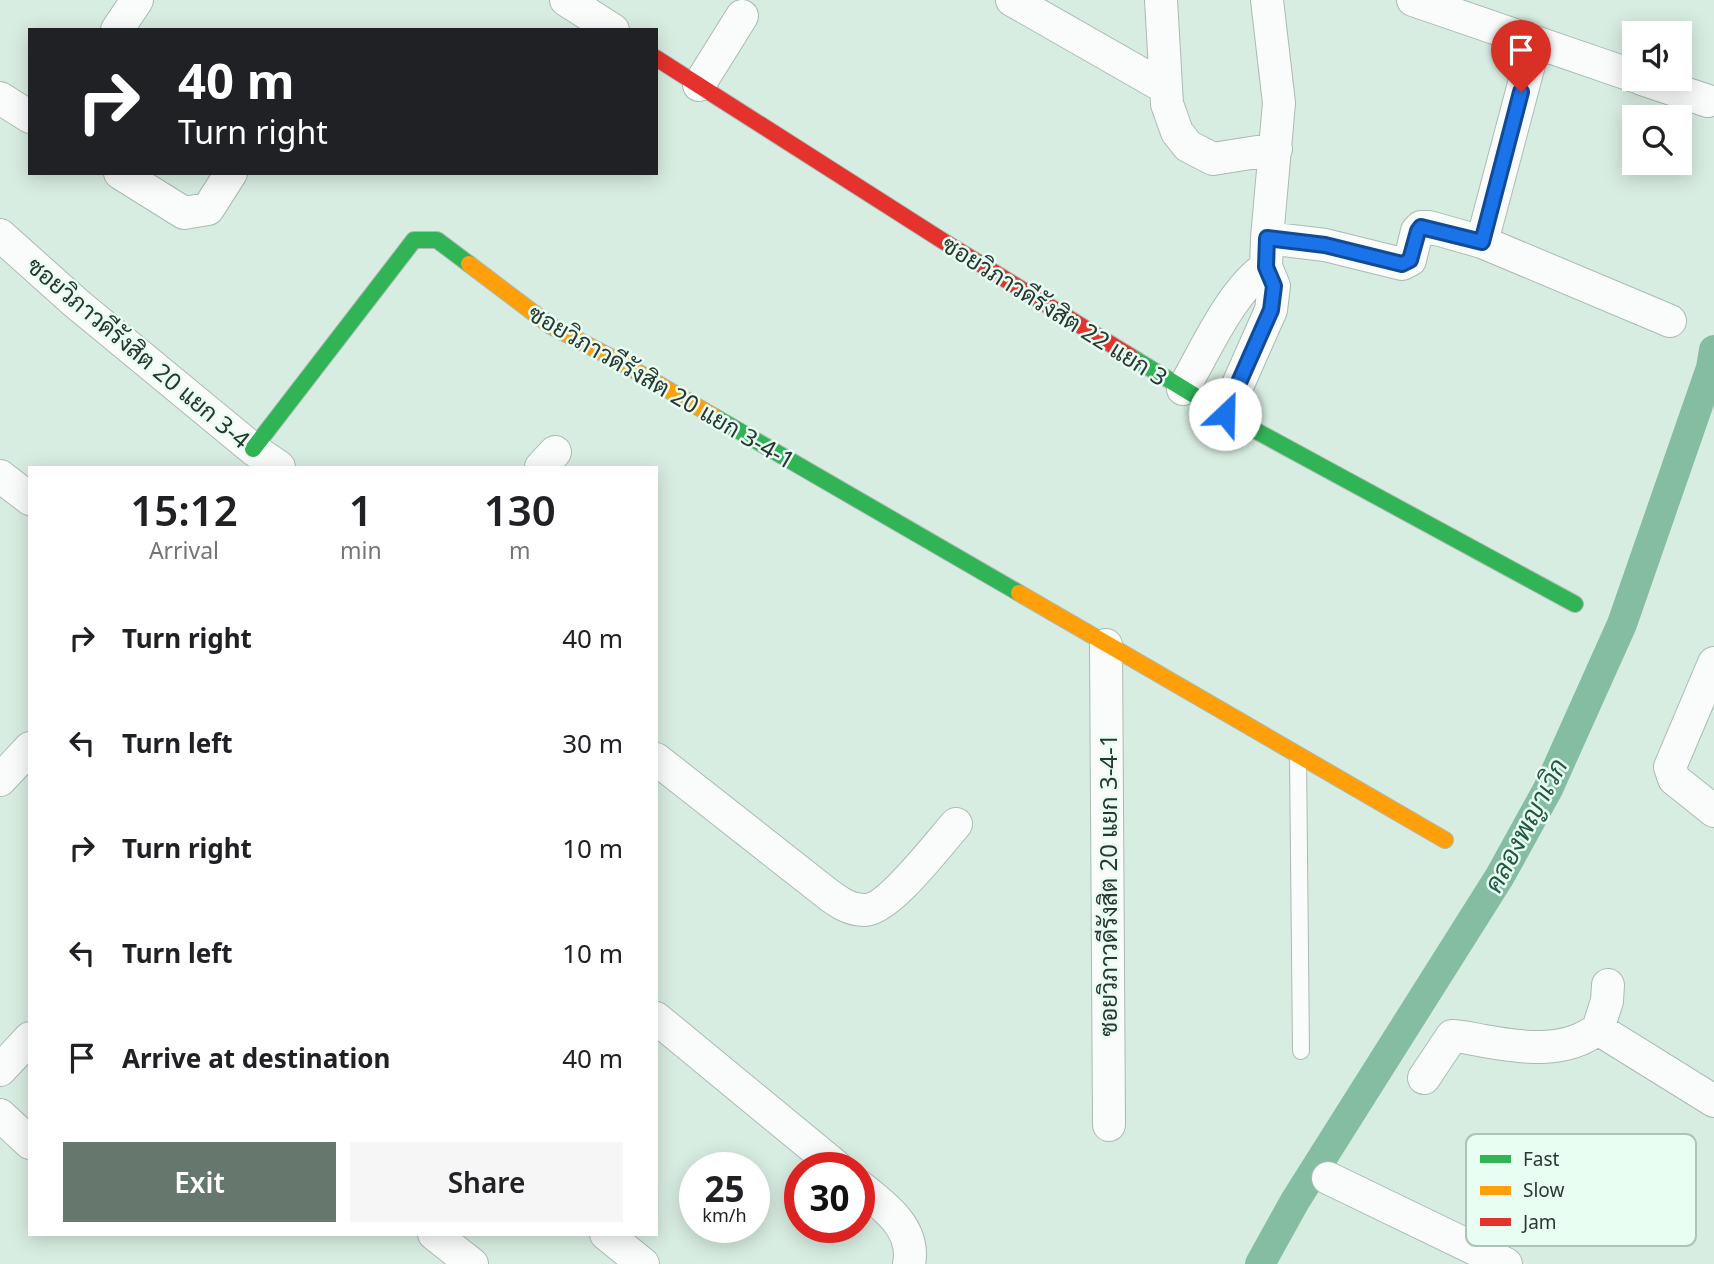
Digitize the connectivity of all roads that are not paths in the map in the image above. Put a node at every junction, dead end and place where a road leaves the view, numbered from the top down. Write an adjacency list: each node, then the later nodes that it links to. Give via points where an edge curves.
1 (137, 0): 8 (street)
2 (566, 0): 9 (street)
3 (1012, 0): 14 (street)
4 (1161, 0): 14 (street)
5 (1267, 0): 17 (street, via 1279,103)
6 (1413, 0): 10 (street)
7 (742, 16): 13 (street)
8 (118, 28)
9 (610, 28)
10 (1535, 42): 12 (street); 21 (street)
11 (658, 59): 13 (street, ซอยวิภาวดีรังสิต 22 แยก 3)
12 (1622, 72)
13 (699, 85): 24 (street, ซอยวิภาวดีรังสิต 22 แยก 3)
14 (1166, 88): 17 (street, via 1177,132 1188,146 1213,159)
15 (1676, 91): 16 (street)
16 (1708, 102)
17 (1276, 149): 22 (street)
18 (123, 175): 19 (street, via 184,213 208,209)
19 (230, 175)
20 (0, 235): 26 (street, ซอยวิภาวดีรังสิต 20 แยก 3-4)
21 (1482, 242): 22 (street, via 1421,227 1410,260 1402,264 1325,245); 23 (street)
22 (1267, 253): 24 (street); 25 (street, via 1274,286 1271,310)
23 (1670, 321)
24 (1183, 388): 25 (street, ซอยวิภาวดีรังสิต 22 แยก 3)
25 (1225, 414): 30 (street, ซอยวิภาวดีรังสิต 22 แยก 3)
26 (253, 449): 27 (street, ซอยวิภาวดีรังสิต 20 แยก 3-4); 31 (street, ซอยวิภาวดีรังสิต 20 แยก 3-4-1, via 414,240 437,240 551,326)
27 (278, 466)
28 (0, 475): 29 (street)
29 (28, 497)
30 (1575, 604)
31 (1105, 645): 34 (street, ซอยวิภาวดีรังสิต 20 แยก 3-4-1); 49 (street, ซอยวิภาวดีรังสิต 20 แยก 3-4-1)
32 (1714, 663): 37 (street, via 1670,767 1674,779)
33 (28, 750): 36 (street)
34 (1298, 755): 39 (street, ซอยวิภาวดีรังสิต 20 แยก 3-4-1); 44 (lane)
35 (658, 761): 38 (street, via 848,908 866,911 893,896)
36 (0, 780)
37 (1714, 811)
38 (956, 824)
39 (1446, 840)
40 (1608, 985): 42 (street)
41 (658, 1019): 51 (street)
42 (1598, 1029): 46 (street, via 1584,1040 1537,1048 1452,1036); 47 (street)
43 (28, 1040): 45 (street)
44 (1301, 1051)
45 (0, 1070)
46 (1424, 1078)
47 (1714, 1101)
48 (0, 1115): 50 (street)
49 (1109, 1125)
50 (28, 1141)
51 (819, 1152)
52 (1328, 1178): 56 (street)
53 (875, 1199): 58 (street, via 902,1226)
54 (437, 1236): 59 (street)
55 (608, 1236): 60 (street)
56 (1466, 1245)
57 (1469, 1246): 61 (street)
58 (910, 1259)
59 (472, 1264)
60 (643, 1264)
61 (1506, 1264)

